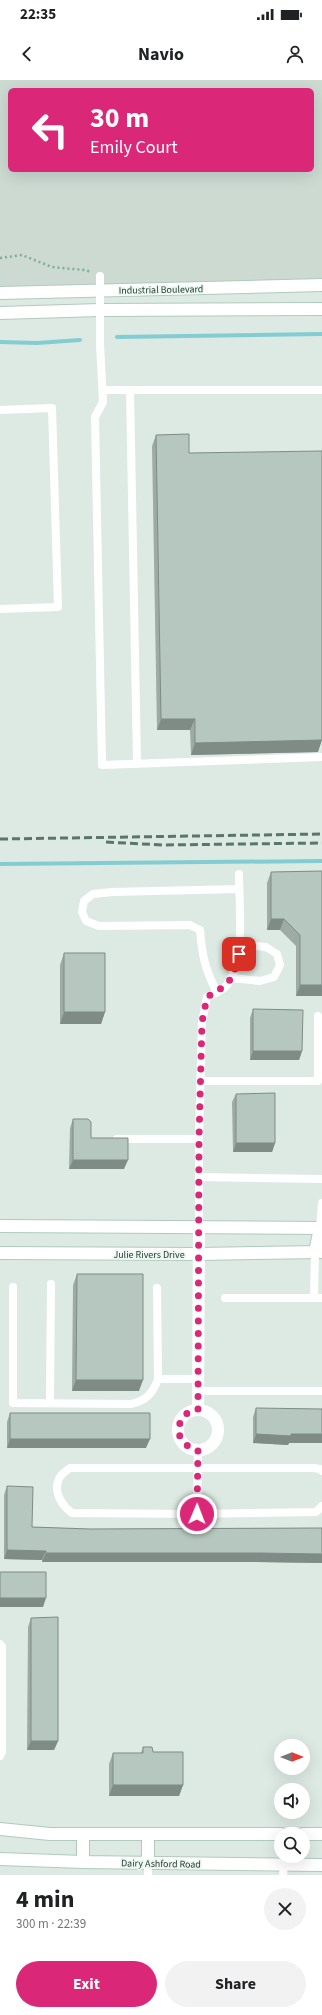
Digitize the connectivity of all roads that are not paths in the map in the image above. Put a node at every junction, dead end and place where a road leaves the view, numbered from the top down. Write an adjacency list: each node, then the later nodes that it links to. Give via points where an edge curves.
1 (100, 276): 3 (lane)
2 (322, 285): 3 (street, Industrial Boulevard)
3 (100, 291): 4 (street, Industrial Boulevard); 6 (lane)
4 (0, 293)
5 (322, 309): 6 (street, Industrial Boulevard)
6 (100, 310): 7 (street, Industrial Boulevard); 8 (lane)
7 (0, 313)
8 (103, 390): 9 (lane); 14 (lane, via 103,402 94,417 102,765)
9 (130, 390): 10 (lane); 14 (lane)
10 (322, 390)
11 (0, 410): 12 (lane, via 52,408 58,608)
12 (0, 609)
13 (322, 757): 14 (lane)
14 (137, 764)
15 (238, 874): 16 (lane)
16 (238, 890): 17 (lane); 19 (lane, via 112,892 93,894 84,901 82,912 86,922 99,926 190,925 200,930 202,957 209,979)
17 (239, 944): 18 (lane, via 235,972); 18 (lane, via 266,946 277,954 280,965 274,977 260,981)
18 (231, 978): 19 (lane, via 225,987)
19 (217, 992): 21 (lane, via 207,997 202,1022)
20 (318, 1016): 21 (lane, via 318,1081)
21 (201, 1081): 23 (lane)
22 (108, 1139): 23 (lane)
23 (199, 1139): 24 (lane)
24 (199, 1177): 25 (lane); 28 (lane)
25 (322, 1179)
26 (322, 1203): 29 (lane)
27 (0, 1226): 28 (street)
28 (199, 1228): 29 (street); 32 (street)
29 (321, 1228): 30 (street)
30 (318, 1252): 32 (street, Julie Rivers Drive); 37 (lane)
31 (0, 1253): 32 (street, Julie Rivers Drive)
32 (199, 1254): 39 (street)
33 (50, 1284): 41 (lane)
34 (13, 1286): 41 (lane, via 13,1403)
35 (158, 1288): 38 (lane)
36 (224, 1298): 37 (lane)
37 (318, 1298)
38 (158, 1379): 39 (lane); 41 (lane, via 154,1390 147,1398 131,1404)
39 (198, 1385): 40 (lane); 42 (street)
40 (322, 1391)
41 (50, 1403)
42 (198, 1410): 43 (street, via 204,1410 214,1418 218,1430 214,1441); 43 (street, via 185,1414 180,1420 178,1433 185,1445)
43 (198, 1450): 44 (lane)
44 (197, 1468): 45 (lane, via 314,1468); 47 (lane); 47 (lane, via 70,1468 60,1477 58,1493 63,1506 72,1513)
45 (322, 1471)
46 (322, 1506): 47 (lane, via 316,1512)
47 (197, 1514)
48 (0, 1644): 49 (lane)
49 (0, 1756)
50 (0, 1829): 54 (street)
51 (274, 1834): 55 (street)
52 (310, 1834): 53 (street)
53 (322, 1834)
54 (83, 1835): 55 (street); 57 (street)
55 (148, 1835): 59 (street)
56 (0, 1859): 57 (street, Dairy Ashford Road)
57 (83, 1862): 59 (street, Dairy Ashford Road)
58 (322, 1865): 60 (street, Dairy Ashford Road)
59 (148, 1869): 60 (street, Dairy Ashford Road)
60 (284, 1870)

